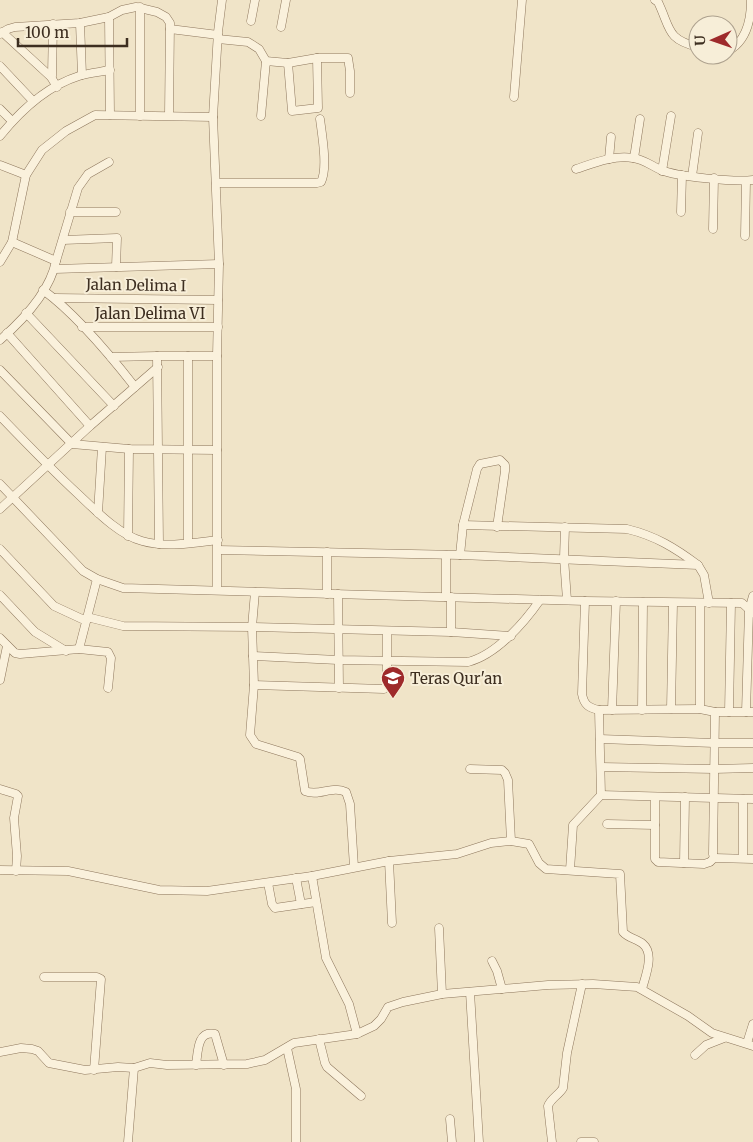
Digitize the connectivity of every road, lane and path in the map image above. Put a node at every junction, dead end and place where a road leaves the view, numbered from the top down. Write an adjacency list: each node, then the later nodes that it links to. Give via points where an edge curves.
1 (222, 0): 15 (street)
2 (255, 0): 9 (street)
3 (286, 0): 12 (street)
4 (522, 0): 27 (street)
5 (655, 0): 17 (street, via 674,38)
6 (751, 0): 16 (street, via 746,34)
7 (140, 7): 8 (street, via 122,10); 13 (street, via 166,17); 32 (street)
8 (110, 17): 10 (street); 22 (street)
9 (251, 21)
10 (80, 23): 11 (street); 23 (street)
11 (53, 24): 14 (street, via 15,27); 24 (street)
12 (281, 27)
13 (170, 29): 15 (street); 31 (street)
14 (1, 33): 24 (street)
15 (218, 35): 19 (street, via 248,42); 35 (street)
16 (738, 44)
17 (688, 45)
18 (316, 58): 20 (street); 20 (street, via 318,108 292,111); 26 (street, via 348,58)
19 (266, 61): 20 (street); 33 (street)
20 (288, 63)
21 (0, 66): 28 (street)
22 (110, 70): 23 (street); 30 (street)
23 (82, 75): 25 (street)
24 (51, 77): 25 (street)
25 (57, 87): 28 (street)
26 (350, 93)
27 (514, 97)
28 (33, 101): 38 (street)
29 (0, 109): 38 (street)
30 (110, 115): 32 (street); 49 (street, via 95,115 66,131 42,150)
31 (169, 115): 32 (street); 35 (street)
32 (140, 116)
33 (261, 116)
34 (671, 116): 47 (street)
35 (212, 117): 53 (street)
36 (320, 119): 53 (street, via 324,174 321,182)
37 (640, 119): 43 (street)
38 (12, 121): 40 (street)
39 (698, 133): 50 (street)
40 (0, 136)
41 (611, 137): 42 (street)
42 (609, 158): 43 (street); 46 (street)
43 (634, 158): 47 (street)
44 (109, 162): 54 (street, via 81,182)
45 (0, 165): 49 (street)
46 (576, 169)
47 (662, 171): 48 (street)
48 (682, 174): 50 (street); 56 (street)
49 (26, 175): 60 (street)
50 (692, 176): 51 (street)
51 (714, 178): 52 (street); 57 (street)
52 (750, 181): 58 (street)
53 (216, 183): 62 (street)
54 (70, 212): 55 (street); 59 (street)
55 (116, 212)
56 (681, 212)
57 (713, 229)
58 (745, 236)
59 (62, 240): 63 (street); 64 (street, via 117,238)
60 (12, 242): 61 (street); 63 (street)
61 (0, 262)
62 (219, 264): 64 (street); 67 (street)
63 (56, 265): 64 (street); 65 (street)
64 (116, 267)
65 (43, 290): 66 (street); 68 (street)
66 (55, 298): 67 (street, Jalan Delima I); 69 (street)
67 (218, 300): 70 (street)
68 (26, 313): 71 (street); 80 (street)
69 (82, 327): 70 (street, Jalan Delima VI); 76 (street)
70 (218, 327): 75 (street)
71 (7, 333): 72 (street); 82 (street)
72 (0, 340)
73 (158, 356): 74 (street); 76 (street); 77 (street)
74 (188, 356): 75 (street); 87 (street)
75 (217, 356): 88 (street)
76 (111, 357): 79 (street)
77 (158, 367): 79 (street); 86 (street)
78 (0, 370): 83 (street)
79 (135, 387): 80 (street)
80 (114, 406): 82 (street)
81 (0, 416): 89 (street)
82 (90, 426): 83 (street)
83 (72, 444): 84 (street); 89 (street)
84 (102, 447): 85 (street); 93 (street)
85 (128, 449): 86 (street); 97 (street)
86 (159, 449): 87 (street); 100 (street)
87 (189, 449): 88 (street); 99 (street)
88 (218, 450): 98 (street)
89 (46, 463): 91 (street); 93 (street)
90 (0, 484): 91 (street)
91 (12, 497): 92 (street); 108 (street, via 83,571)
92 (0, 509)
93 (98, 513): 97 (street)
94 (463, 525): 95 (street); 95 (street, via 477,469 480,464 500,460 505,471); 104 (street)
95 (497, 526): 96 (street)
96 (566, 527): 106 (street); 107 (street, via 627,529 642,533 675,548)
97 (128, 536): 100 (street)
98 (218, 540): 99 (street); 102 (street)
99 (188, 543): 100 (street)
100 (159, 544)
101 (0, 549): 126 (street, via 54,606 82,619)
102 (218, 550): 103 (street); 109 (street)
103 (327, 552): 105 (street); 111 (street)
104 (460, 554): 105 (street); 106 (street)
105 (446, 555): 115 (street)
106 (564, 558): 107 (street); 117 (street)
107 (698, 566): 123 (street, via 704,575)
108 (97, 579): 109 (street, via 123,588); 126 (street)
109 (217, 590): 110 (street)
110 (255, 592): 111 (street); 127 (street)
111 (328, 594): 112 (street)
112 (338, 594): 115 (street); 128 (street)
113 (0, 596): 136 (street, via 35,632)
114 (753, 596): 125 (street)
115 (448, 597): 116 (street); 130 (street)
116 (540, 600): 117 (street); 131 (street)
117 (567, 600): 118 (street)
118 (585, 601): 119 (street); 146 (street, via 582,694 590,709)
119 (616, 602): 120 (street); 147 (street)
120 (643, 602): 121 (street); 148 (street)
121 (674, 603): 122 (street); 144 (street)
122 (700, 603): 123 (street); 145 (street)
123 (709, 603): 124 (street)
124 (731, 603): 125 (street, via 742,603); 150 (street)
125 (751, 612): 134 (street)
126 (87, 618): 127 (street, via 123,626); 135 (street)
127 (252, 627): 128 (street); 137 (street)
128 (338, 630): 129 (street); 138 (street)
129 (387, 631): 130 (street); 139 (street)
130 (451, 632): 131 (street)
131 (511, 636): 139 (street, via 468,662)
132 (0, 638): 133 (street)
133 (7, 646): 136 (street, via 20,654); 140 (street)
134 (750, 647): 151 (street)
135 (79, 648): 136 (street); 142 (street, via 110,654)
136 (66, 650)
137 (253, 656): 138 (street); 141 (street)
138 (338, 660): 139 (street); 143 (street)
139 (387, 660): 143 (street, via 387,685 384,689)
140 (0, 680)
141 (254, 685): 143 (street); 174 (street, via 252,740 298,757 305,792 336,789 348,796)
142 (108, 688)
143 (339, 688)
144 (671, 709): 145 (street); 148 (street)
145 (700, 709): 149 (street)
146 (599, 710): 147 (street); 152 (street)
147 (612, 710): 148 (street)
148 (642, 710)
149 (715, 712): 150 (street); 153 (street)
150 (729, 712): 151 (street)
151 (749, 712)
152 (600, 739): 153 (street); 155 (street)
153 (714, 743): 154 (street); 158 (street)
154 (753, 743)
155 (601, 767): 158 (street); 160 (street)
156 (753, 768): 158 (street)
157 (470, 769): 168 (street, via 502,770 506,773)
158 (714, 769): 163 (street)
159 (0, 789): 177 (street, via 18,796 14,818)
160 (601, 795): 161 (street); 176 (street, via 573,825)
161 (655, 797): 162 (street); 167 (street)
162 (685, 797): 163 (street); 173 (street)
163 (713, 798): 164 (street); 169 (street)
164 (743, 799): 165 (street); 170 (street)
165 (753, 799)
166 (607, 824): 167 (street)
167 (655, 825): 173 (street, via 656,861)
168 (511, 841): 172 (street, via 491,843 457,854); 176 (street, via 529,844 542,868)
169 (714, 858): 170 (street); 173 (street, via 704,864)
170 (743, 858): 171 (street)
171 (753, 858)
172 (389, 861): 174 (street); 183 (street)
173 (684, 863)
174 (354, 867): 178 (street)
175 (0, 870): 177 (street)
176 (570, 870): 189 (street, via 620,874 623,932 644,944 648,954)
177 (16, 871): 180 (street, via 68,871 160,890 207,891)
178 (312, 876): 179 (street); 181 (street)
179 (296, 878): 180 (street); 182 (street)
180 (268, 883): 182 (street, via 273,907)
181 (316, 902): 182 (street); 193 (street, via 326,958 349,1004)
182 (301, 904)
183 (392, 923)
184 (439, 928): 191 (street)
185 (492, 961): 188 (street)
186 (44, 977): 203 (street, via 101,979)
187 (582, 984): 188 (street); 189 (street); 210 (street, via 563,1088 548,1106)
188 (502, 989): 190 (street)
189 (642, 989): 194 (street)
190 (470, 992): 191 (street); 209 (street)
191 (442, 994): 193 (street, via 388,1007 374,1026)
192 (753, 1024): 196 (street)
193 (357, 1034): 195 (street)
194 (724, 1038): 196 (street); 199 (street, via 709,1043)
195 (320, 1039): 197 (street, via 294,1043); 204 (street, via 328,1068)
196 (750, 1045)
197 (287, 1048): 200 (street, via 258,1062); 207 (street, via 296,1089)
198 (0, 1052): 203 (street, via 32,1049 49,1063)
199 (695, 1054)
200 (224, 1064): 201 (street); 201 (street, via 214,1034 210,1033 204,1034 200,1040)
201 (196, 1065): 202 (street, via 150,1063)
202 (134, 1068): 203 (street); 206 (street)
203 (94, 1070)
204 (361, 1096)
205 (450, 1119): 208 (street)
206 (128, 1142)
207 (296, 1142)
208 (452, 1142)
209 (479, 1142)
210 (552, 1142)
211 (581, 1142): 212 (street)
212 (594, 1142)

